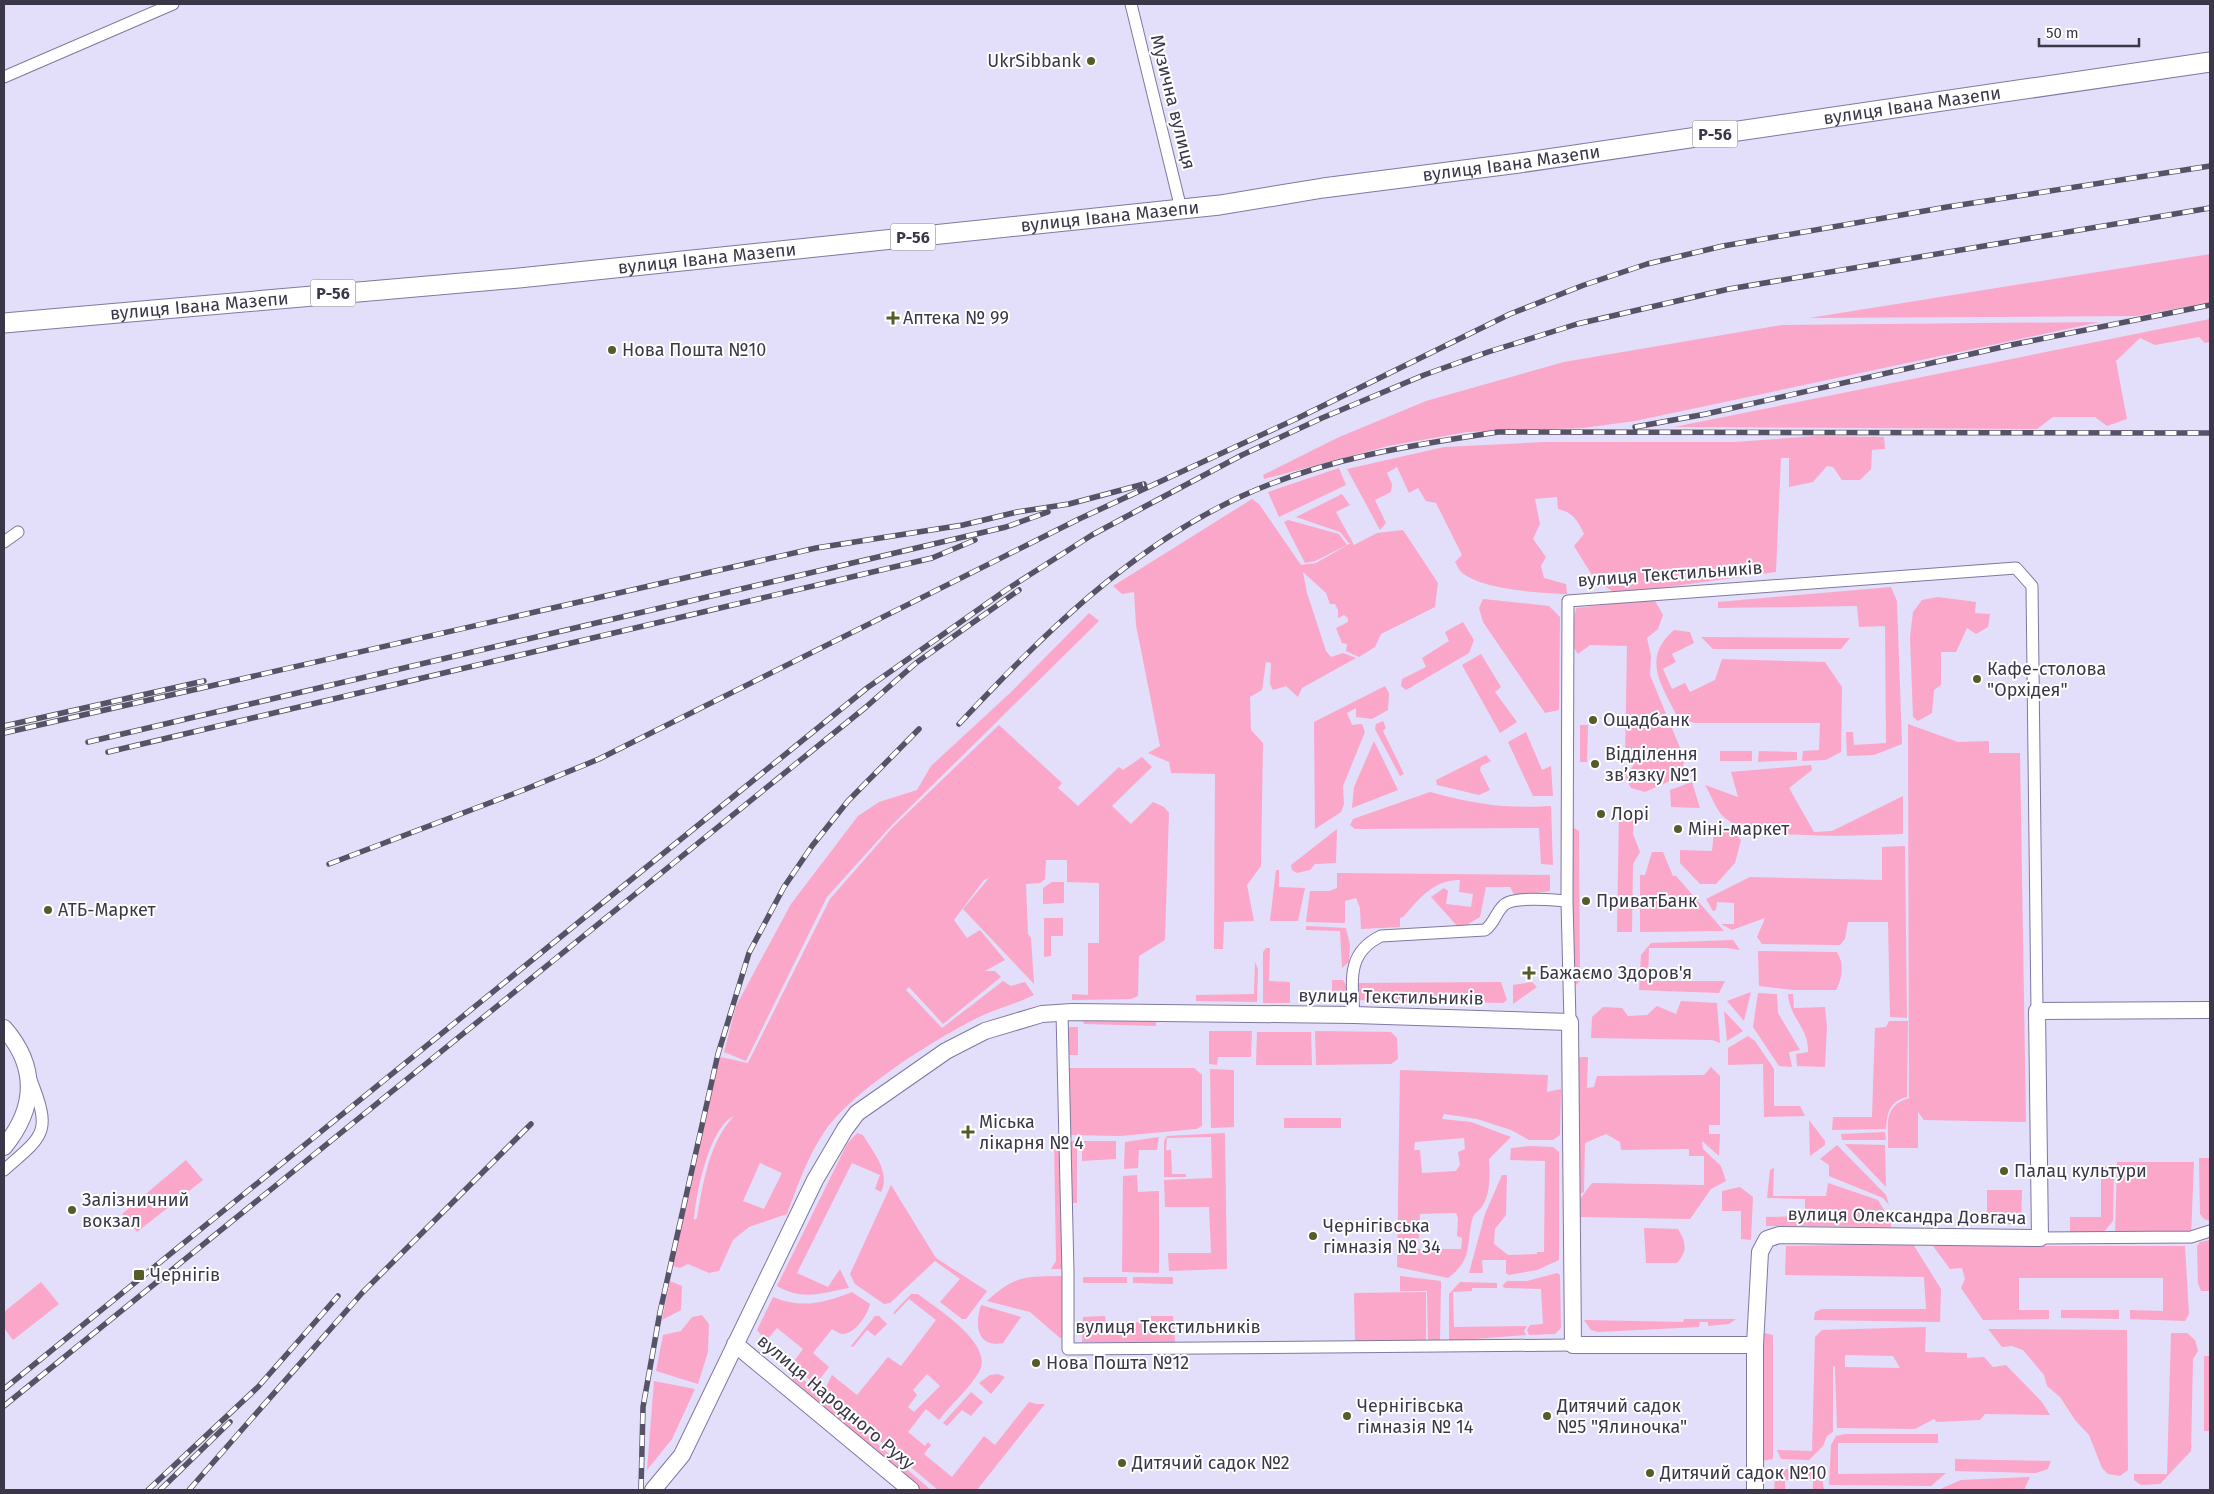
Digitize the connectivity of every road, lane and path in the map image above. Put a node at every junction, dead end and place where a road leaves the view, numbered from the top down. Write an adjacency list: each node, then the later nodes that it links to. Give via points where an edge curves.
1 (173, 4): 4 (street)
2 (1131, 4): 5 (street, Музична вулиця)
3 (2210, 62): 5 (main road, вулиця Івана Мазепи / Р-56)
4 (4, 77)
5 (1181, 209): 6 (main road, вулиця Івана Мазепи / Р-56, via 519,278)
6 (4, 323)
7 (18, 532): 8 (street)
8 (4, 542)
9 (1567, 901): 11 (street, вулиця Текстильників, via 1568,601 2016,568 2032,586); 13 (street, via 1514,900 1504,904 1493,924 1485,930 1381,936 1368,942 1356,957); 14 (street, вулиця Текстильників)
10 (2210, 1010): 11 (street)
11 (2037, 1011): 21 (street)
12 (1062, 1012): 13 (street, вулиця Текстильників); 22 (street, вулиця Текстильників, via 1042,1014 985,1031 946,1051 857,1113 815,1180); 23 (street, вулиця Текстильників, via 1068,1349)
13 (1354, 1015): 14 (street, вулиця Текстильників)
14 (1570, 1022): 23 (street, вулиця Текстильників)
15 (4, 1028): 16 (street, via 19,1047)
16 (28, 1072): 17 (street, via 42,1108 44,1126); 18 (street, via 25,1114)
17 (34, 1144): 18 (street); 19 (street)
18 (4, 1148)
19 (4, 1170)
20 (2210, 1231): 21 (street, вулиця Олександра Довгача, via 2191,1237)
21 (2040, 1238): 24 (street, вулиця Олександра Довгача, via 1779,1235 1767,1239 1760,1252)
22 (735, 1344): 25 (street, вулиця Текстильників, via 682,1455); 26 (street, вулиця Народного Руху)
23 (1573, 1345): 24 (street, вулиця Текстильників)
24 (1755, 1345): 27 (street, вулиця Олександра Довгача)
25 (653, 1490)
26 (911, 1490)
27 (1755, 1490)

